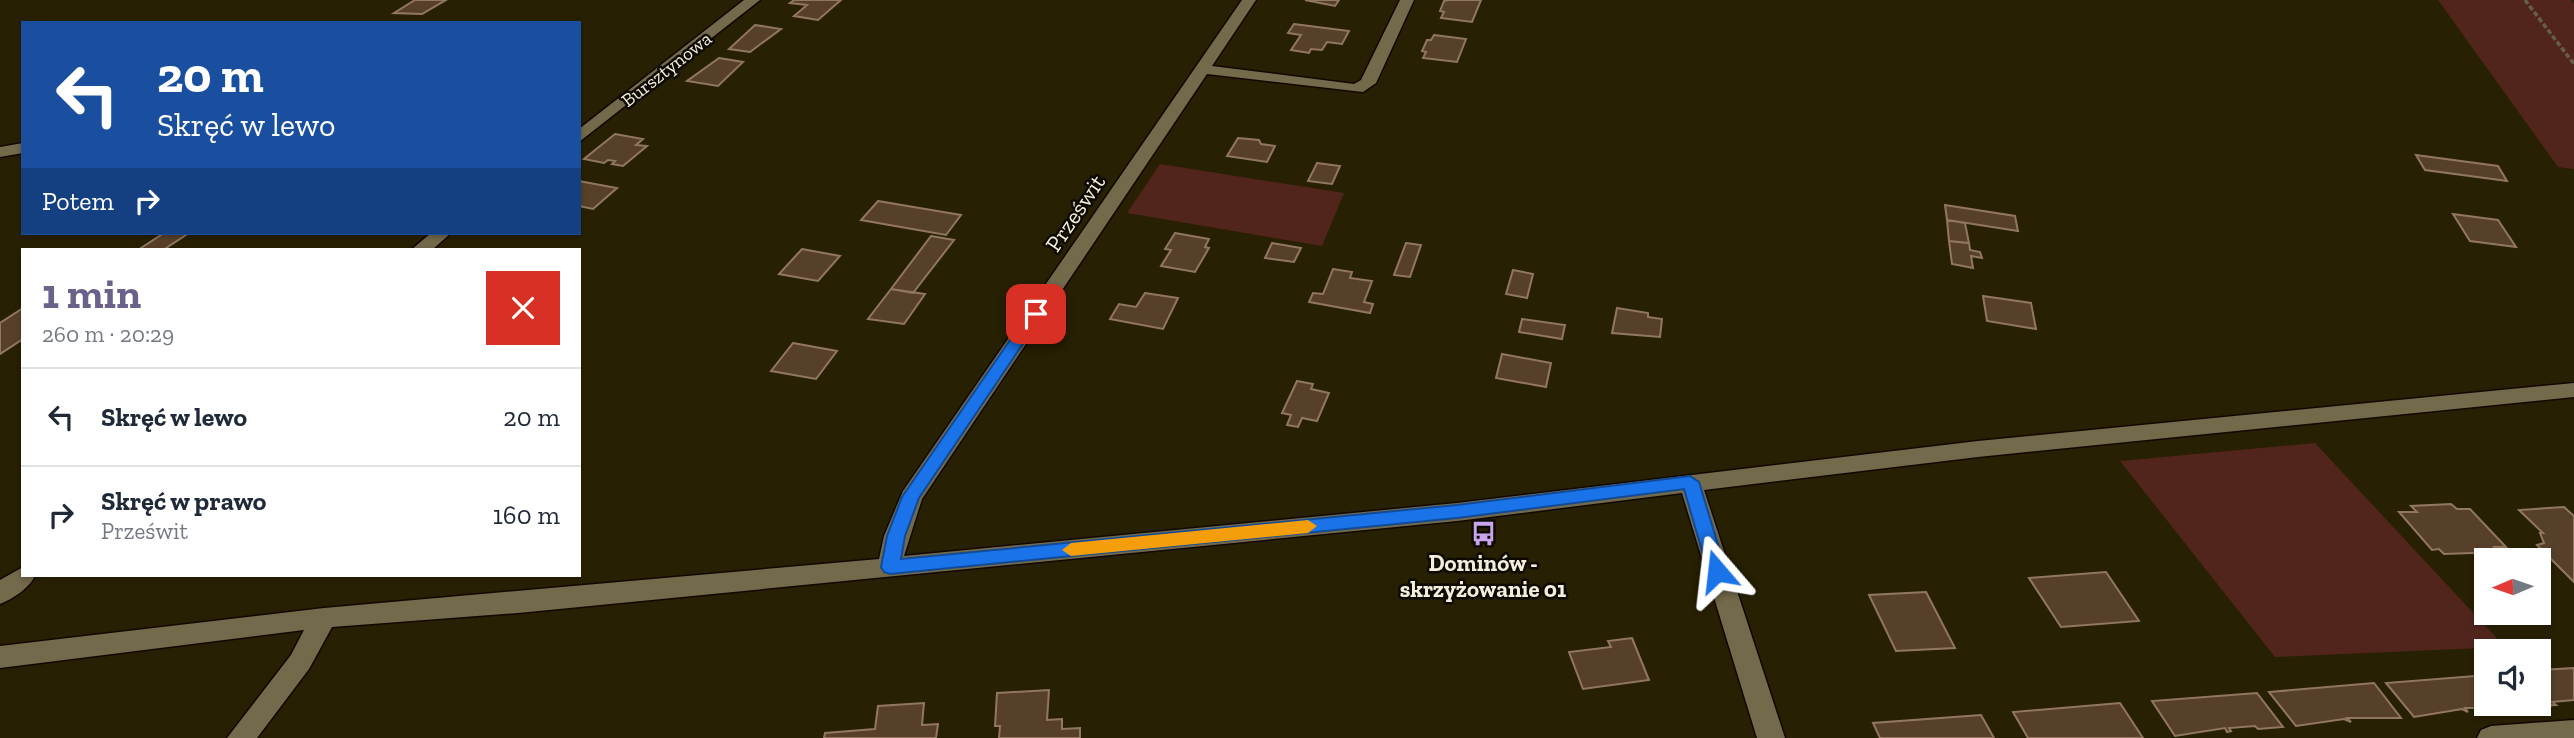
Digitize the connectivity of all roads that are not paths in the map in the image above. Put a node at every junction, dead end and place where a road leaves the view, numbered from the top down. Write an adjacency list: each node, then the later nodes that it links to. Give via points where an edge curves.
1 (753, 0): 5 (street, Bursztynowa)
2 (1249, 0): 4 (street, Prześwit)
3 (1407, 0): 4 (street, via 1368,83 1357,89)
4 (1202, 69): 14 (street, Prześwit, via 911,497)
5 (581, 135)
6 (21, 148): 7 (street)
7 (0, 152)
8 (439, 235): 10 (street)
9 (455, 235): 11 (street)
10 (423, 248)
11 (439, 248)
12 (2574, 390): 13 (street)
13 (1690, 482): 14 (street, via 1457,512); 23 (street)
14 (890, 567): 19 (street)
15 (21, 569): 17 (street)
16 (22, 577): 18 (street)
17 (0, 585)
18 (0, 594)
19 (324, 618): 20 (street); 22 (street, via 300,662)
20 (0, 657)
21 (2574, 732): 24 (street)
22 (241, 738)
23 (1771, 738)
24 (2491, 738)

